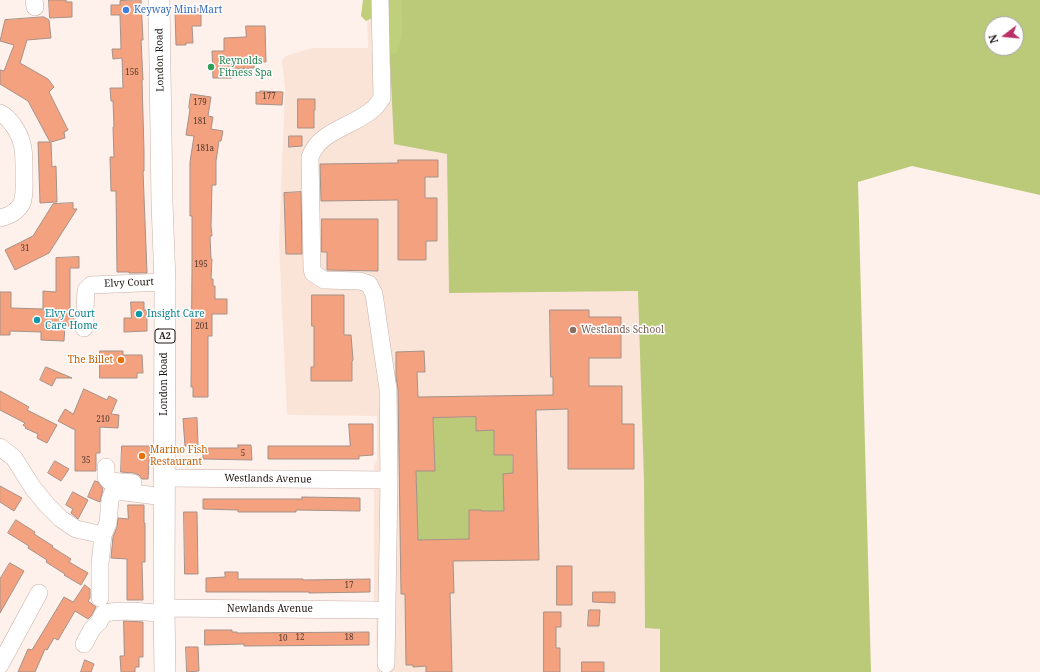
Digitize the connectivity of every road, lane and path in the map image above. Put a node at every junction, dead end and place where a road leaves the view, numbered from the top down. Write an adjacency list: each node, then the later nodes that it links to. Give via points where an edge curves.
1 (159, 0): 5 (main road, London Road / A2)
2 (380, 0): 9 (street, via 382,98 372,110 327,135 318,143 310,157 312,268 313,273 324,280 360,281 369,284 374,294 388,389)
3 (0, 113): 4 (street, via 7,116 21,139 24,184 22,203 8,216)
4 (0, 218)
5 (165, 282): 6 (street, Elvy Court, via 91,285 86,290); 10 (main road, London Road / A2)
6 (84, 328)
7 (0, 446): 11 (street, via 14,458 47,505 61,519 76,529)
8 (106, 467): 10 (street, via 106,477 109,481)
9 (389, 480): 10 (street, Westlands Avenue); 18 (street)
10 (164, 487): 11 (street, via 113,492 108,523); 15 (main road, London Road / A2)
11 (103, 535): 13 (street)
12 (39, 593): 17 (street)
13 (100, 598)
14 (376, 610): 15 (street, Newlands Avenue)
15 (164, 611): 16 (street, Newlands Avenue, via 103,614); 19 (main road, London Road / A2)
16 (84, 644)
17 (0, 664)
18 (386, 664)
19 (165, 672)

